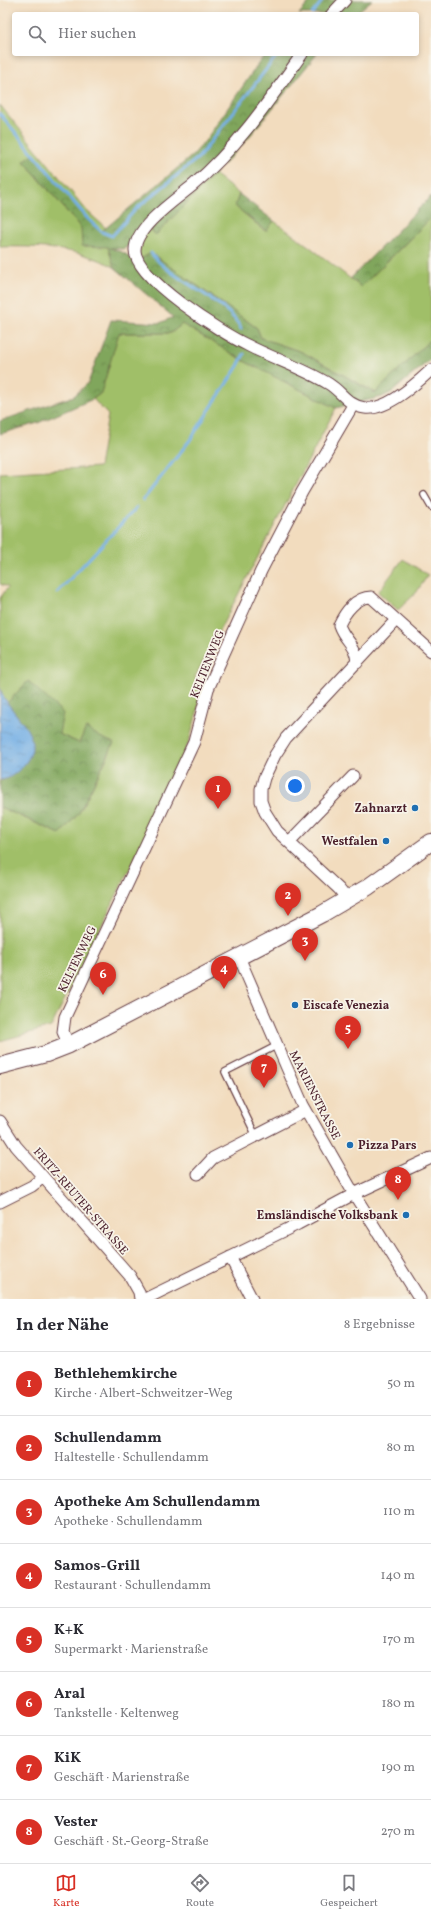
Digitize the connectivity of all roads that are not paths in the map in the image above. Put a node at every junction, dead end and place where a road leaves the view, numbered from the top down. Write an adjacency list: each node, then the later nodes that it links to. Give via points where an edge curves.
1 (345, 0): 2 (street)
2 (334, 12)
3 (301, 56): 5 (street, via 261,112 223,157 207,174 146,225 137,239 135,250 142,269 174,298 228,335 330,384)
4 (431, 370): 5 (street, via 409,390 387,402 366,408)
5 (353, 405): 16 (street, KELTENWEG, via 302,492 261,571 208,689 194,742 65,1017 63,1032)
6 (424, 495): 7 (lane)
7 (431, 507)
8 (396, 620): 9 (street); 10 (street); 10 (street, via 371,597 358,600 339,625 341,632 357,653)
9 (431, 651)
10 (357, 663): 12 (street, via 286,738 264,778 261,789 265,812)
11 (353, 776): 12 (street)
12 (289, 842): 14 (street)
13 (431, 842): 14 (main road)
14 (347, 899): 15 (main road)
15 (239, 957): 16 (main road); 17 (street, MARIENSTRASSE)
16 (69, 1045): 18 (main road, via 40,1056)
17 (276, 1046): 19 (street, MARIENSTRASSE); 21 (lane, via 225,1072)
18 (0, 1066)
19 (306, 1110): 21 (street); 25 (street, MARIENSTRASSE)
20 (0, 1121): 24 (street, FRITZ-REUTER-STRASSE)
21 (256, 1136): 23 (street, via 213,1158)
22 (431, 1158): 25 (street)
23 (198, 1174)
24 (42, 1178): 26 (street); 28 (street, FRITZ-REUTER-STRASSE, via 130,1276)
25 (354, 1194): 27 (street); 31 (street, MARIENSTRASSE)
26 (0, 1202)
27 (230, 1257): 29 (street); 30 (street)
28 (140, 1299)
29 (145, 1299)
30 (252, 1299)
31 (420, 1299)

